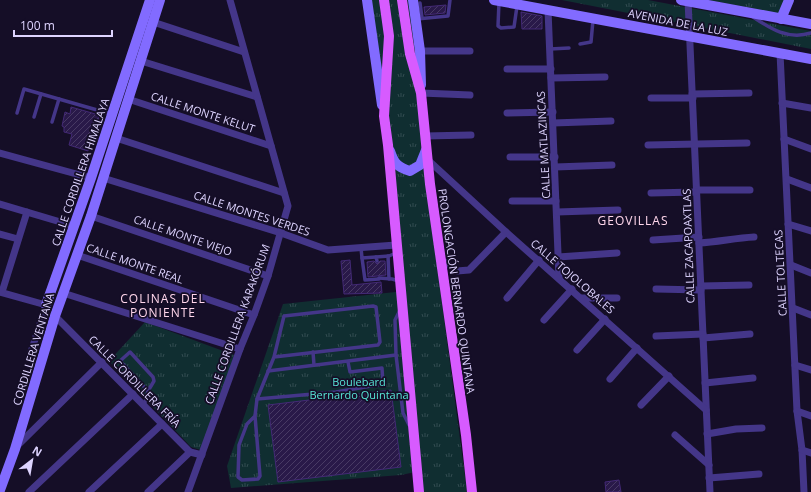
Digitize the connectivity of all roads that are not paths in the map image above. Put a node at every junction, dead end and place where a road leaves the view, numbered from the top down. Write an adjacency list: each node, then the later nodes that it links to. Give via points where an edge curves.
1 (150, 0): 50 (street, CALLE CORDILLERA HIMALAYA)
2 (160, 0): 19 (street, CALLE CORDILLERA HIMALAYA)
3 (229, 0): 28 (street, CALLE CORDILLERA KARAKÓRUM)
4 (367, 0): 51 (street)
5 (384, 0): 51 (main road, via 389,36)
6 (402, 0): 36 (main road, PROLONGACIÓN BERNARDO QUINTANA, via 410,54)
7 (424, 0): 12 (lane)
8 (450, 0): 17 (lane, via 448,16)
9 (496, 0): 13 (street, AVENIDA DE LA LUZ); 13 (lane, via 500,28 514,27)
10 (685, 0): 15 (street, AVENIDA DE LA LUZ); 22 (street, CALLE ZACAPOAXTLAS)
11 (789, 0): 18 (street)
12 (416, 3): 17 (street, PROLONGACIÓN BERNARDO QUINTANA)
13 (517, 4): 14 (street, AVENIDA DE LA LUZ)
14 (548, 10): 16 (street, AVENIDA DE LA LUZ); 25 (street, CALLE MATLAZINCAS)
15 (747, 12): 18 (street, AVENIDA DE LA LUZ); 21 (lane, via 772,30 801,36)
16 (594, 18): 22 (street, AVENIDA DE LA LUZ); 23 (lane, via 591,42)
17 (419, 19): 26 (street, PROLONGACIÓN BERNARDO QUINTANA)
18 (781, 19): 20 (street, AVENIDA DE LA LUZ)
19 (153, 22): 28 (street); 31 (street, CALLE CORDILLERA HIMALAYA)
20 (811, 24)
21 (811, 33)
22 (690, 36): 29 (street, AVENIDA DE LA LUZ); 40 (street, CALLE ZACAPOAXTLAS)
23 (580, 44)
24 (569, 48): 25 (lane)
25 (550, 49): 33 (street, CALLE MATLAZINCAS)
26 (420, 51): 27 (street); 36 (street, PROLONGACIÓN BERNARDO QUINTANA)
27 (470, 51)
28 (244, 52): 41 (street, CALLE CORDILLERA KARAKÓRUM)
29 (780, 53): 30 (street, AVENIDA DE LA LUZ); 45 (street, CALLE TOLTECAS)
30 (811, 59)
31 (141, 61): 41 (street); 44 (street, CALLE CORDILLERA HIMALAYA)
32 (507, 69): 33 (street)
33 (551, 69): 35 (street, CALLE MATLAZINCAS)
34 (605, 77): 35 (street)
35 (551, 78): 47 (street, CALLE MATLAZINCAS)
36 (421, 93): 39 (street); 57 (main road, PROLONGACIÓN BERNARDO QUINTANA)
37 (749, 93): 40 (street)
38 (41, 94): 43 (lane); 48 (lane, via 23,90); 52 (lane)
39 (470, 95)
40 (692, 96): 42 (street); 63 (street, CALLE ZACAPOAXTLAS)
41 (257, 97): 64 (street, CALLE CORDILLERA KARAKÓRUM)
42 (651, 98)
43 (59, 99): 50 (lane); 54 (lane)
44 (128, 100): 58 (street, CALLE CORDILLERA HIMALAYA); 64 (street, CALLE MONTE KELUT)
45 (782, 103): 46 (street); 59 (street, CALLE TOLTECAS)
46 (811, 108)
47 (553, 112): 49 (street); 55 (street, CALLE MATLAZINCAS)
48 (17, 113)
49 (507, 113)
50 (113, 115): 72 (street, CALLE CORDILLERA HIMALAYA)
51 (384, 116): 61 (main road)
52 (34, 117)
53 (611, 121): 55 (street)
54 (52, 122)
55 (553, 123): 69 (street, CALLE MATLAZINCAS)
56 (471, 135): 57 (street)
57 (425, 136): 67 (main road, PROLONGACIÓN BERNARDO QUINTANA)
58 (116, 138): 73 (street, CALLE CORDILLERA HIMALAYA); 78 (street)
59 (784, 138): 65 (street); 74 (street, CALLE TOLTECAS)
60 (747, 142): 63 (street)
61 (388, 145): 67 (street, via 395,164 410,171 420,165); 98 (main road)
62 (648, 145): 63 (street)
63 (694, 145): 77 (street, CALLE ZACAPOAXTLAS)
64 (271, 146): 78 (street, CALLE CORDILLERA KARAKÓRUM)
65 (811, 149)
66 (0, 153): 72 (street)
67 (426, 154): 90 (street, CALLE TOJOLOBALES); 103 (main road, PROLONGACIÓN BERNARDO QUINTANA)
68 (510, 157): 69 (street)
69 (555, 157): 71 (street, CALLE MATLAZINCAS)
70 (612, 165): 71 (street)
71 (555, 167): 81 (street, CALLE MATLAZINCAS)
72 (91, 178): 88 (street, CALLE CORDILLERA HIMALAYA)
73 (103, 178): 86 (street, CALLE CORDILLERA HIMALAYA); 91 (street, CALLE MONTES VERDES)
74 (787, 179): 75 (street); 87 (street, CALLE TOLTECAS)
75 (811, 188)
76 (750, 190): 77 (street)
77 (696, 191): 79 (street); 96 (street, CALLE ZACAPOAXTLAS)
78 (284, 193): 91 (street, CALLE CORDILLERA KARAKÓRUM, via 288,206)
79 (651, 194)
80 (512, 201): 81 (street)
81 (556, 201): 85 (street, CALLE MATLAZINCAS)
82 (0, 204): 84 (street)
83 (618, 210): 85 (street)
84 (28, 212): 88 (street); 94 (street)
85 (557, 212): 101 (street, CALLE MATLAZINCAS)
86 (90, 216): 100 (street, CORDILLERA VENTANA); 107 (street, CALLE MONTE VIEJO)
87 (788, 224): 89 (street); 105 (street, CALLE TOLTECAS)
88 (74, 226): 119 (street, CALLE CORDILLERA HIMALAYA)
89 (811, 231)
90 (506, 232): 103 (street, via 469,270 457,271); 104 (street, CALLE TOJOLOBALES)
91 (281, 233): 97 (street, CALLE MONTES VERDES, via 328,250); 107 (street, CALLE CORDILLERA KARAKÓRUM)
92 (0, 234): 94 (street)
93 (754, 237): 96 (street, via 731,238 720,242)
94 (18, 239): 114 (street)
95 (653, 240): 96 (street)
96 (699, 240): 111 (street, CALLE ZACAPOAXTLAS)
97 (360, 248): 98 (street, CALLE MONTES VERDES); 102 (lane)
98 (394, 251): 102 (lane, via 376,259); 109 (main road)
99 (616, 253): 101 (street)
100 (77, 255): 115 (street, CORDILLERA VENTANA); 122 (street, CALLE MONTE REAL)
101 (558, 257): 108 (street, CALLE MATLAZINCAS)
102 (362, 258): 109 (lane, via 365,280)
103 (440, 259): 175 (main road, PROLONGACIÓN BERNARDO QUINTANA)
104 (539, 260): 108 (street, CALLE TOJOLOBALES); 116 (street)
105 (791, 265): 106 (street); 121 (street, CALLE TOLTECAS)
106 (811, 273)
107 (268, 276): 122 (street, CALLE CORDILLERA KARAKÓRUM)
108 (559, 278): 112 (street, CALLE TOJOLOBALES)
109 (394, 280): 120 (main road)
110 (749, 285): 111 (street)
111 (701, 288): 113 (street); 129 (street, CALLE ZACAPOAXTLAS)
112 (572, 289): 117 (street, CALLE TOJOLOBALES); 126 (street)
113 (656, 289)
114 (1, 292): 119 (street)
115 (63, 293): 124 (street, CORDILLERA VENTANA); 131 (street)
116 (507, 298)
117 (582, 298): 118 (street); 125 (street, CALLE TOJOLOBALES)
118 (617, 298)
119 (46, 305): 133 (street, CALLE CORDILLERA HIMALAYA)
120 (402, 308): 135 (lane, via 395,320); 158 (main road)
121 (793, 308): 123 (street); 140 (street, CALLE TOLTECAS)
122 (254, 315): 131 (street, CALLE CORDILLERA KARAKÓRUM)
123 (811, 315)
124 (55, 316): 137 (street, CALLE CORDILLERA FRÍA); 161 (street, CORDILLERA VENTANA)
125 (605, 319): 130 (street, CALLE TOJOLOBALES); 132 (street)
126 (544, 320)
127 (750, 334): 129 (street)
128 (656, 336): 129 (street)
129 (703, 336): 146 (street, CALLE ZACAPOAXTLAS)
130 (637, 348): 143 (street, CALLE TOJOLOBALES); 145 (street)
131 (240, 349): 165 (street, CALLE CORDILLERA KARAKÓRUM)
132 (578, 350)
133 (31, 352)
134 (313, 352): 136 (lane); 136 (lane, via 379,344 376,309 373,306 286,314); 139 (lane)
135 (396, 356): 138 (lane); 158 (lane, via 403,413)
136 (274, 357): 142 (lane)
137 (102, 362): 148 (street, CALLE CORDILLERA FRÍA); 161 (street)
138 (348, 362): 139 (lane); 149 (lane, via 350,372 382,368 383,384 336,392)
139 (314, 365): 142 (lane)
140 (795, 365): 141 (street); 153 (street, CALLE TOLTECAS)
141 (811, 370)
142 (268, 371): 149 (lane)
143 (669, 376): 150 (street); 152 (street, CALLE TOJOLOBALES)
144 (753, 378): 146 (street)
145 (610, 379)
146 (705, 382): 152 (street, CALLE ZACAPOAXTLAS)
147 (148, 391): 147 (lane, via 154,381 153,377 130,352 120,361); 151 (lane)
148 (133, 394): 151 (street, CALLE CORDILLERA FRÍA); 170 (street)
149 (257, 399): 154 (lane)
150 (641, 405)
151 (144, 406): 156 (street, CALLE CORDILLERA FRÍA)
152 (706, 410): 159 (street, CALLE ZACAPOAXTLAS)
153 (797, 410): 155 (street); 162 (street, CALLE TOLTECAS)
154 (255, 416): 154 (lane, via 247,424 239,445 238,477 242,480 258,480 260,476)
155 (811, 416)
156 (162, 424): 163 (street, CALLE CORDILLERA FRÍA); 171 (street)
157 (762, 428): 159 (street)
158 (414, 433): 174 (main road)
159 (707, 434): 166 (street, CALLE ZACAPOAXTLAS)
160 (675, 435): 166 (street)
161 (15, 449): 169 (street, CORDILLERA VENTANA)
162 (802, 450): 164 (street); 177 (street, CALLE TOLTECAS)
163 (190, 452): 165 (street); 172 (street)
164 (811, 454)
165 (202, 455): 173 (street, CALLE CORDILLERA KARAKÓRUM)
166 (708, 465): 168 (street, CALLE ZACAPOAXTLAS)
167 (759, 474): 168 (street)
168 (709, 478): 176 (street, CALLE ZACAPOAXTLAS)
169 (0, 490)
170 (29, 492)
171 (89, 492)
172 (148, 492)
173 (188, 492)
174 (419, 492)
175 (472, 492)
176 (710, 492)
177 (804, 492)

